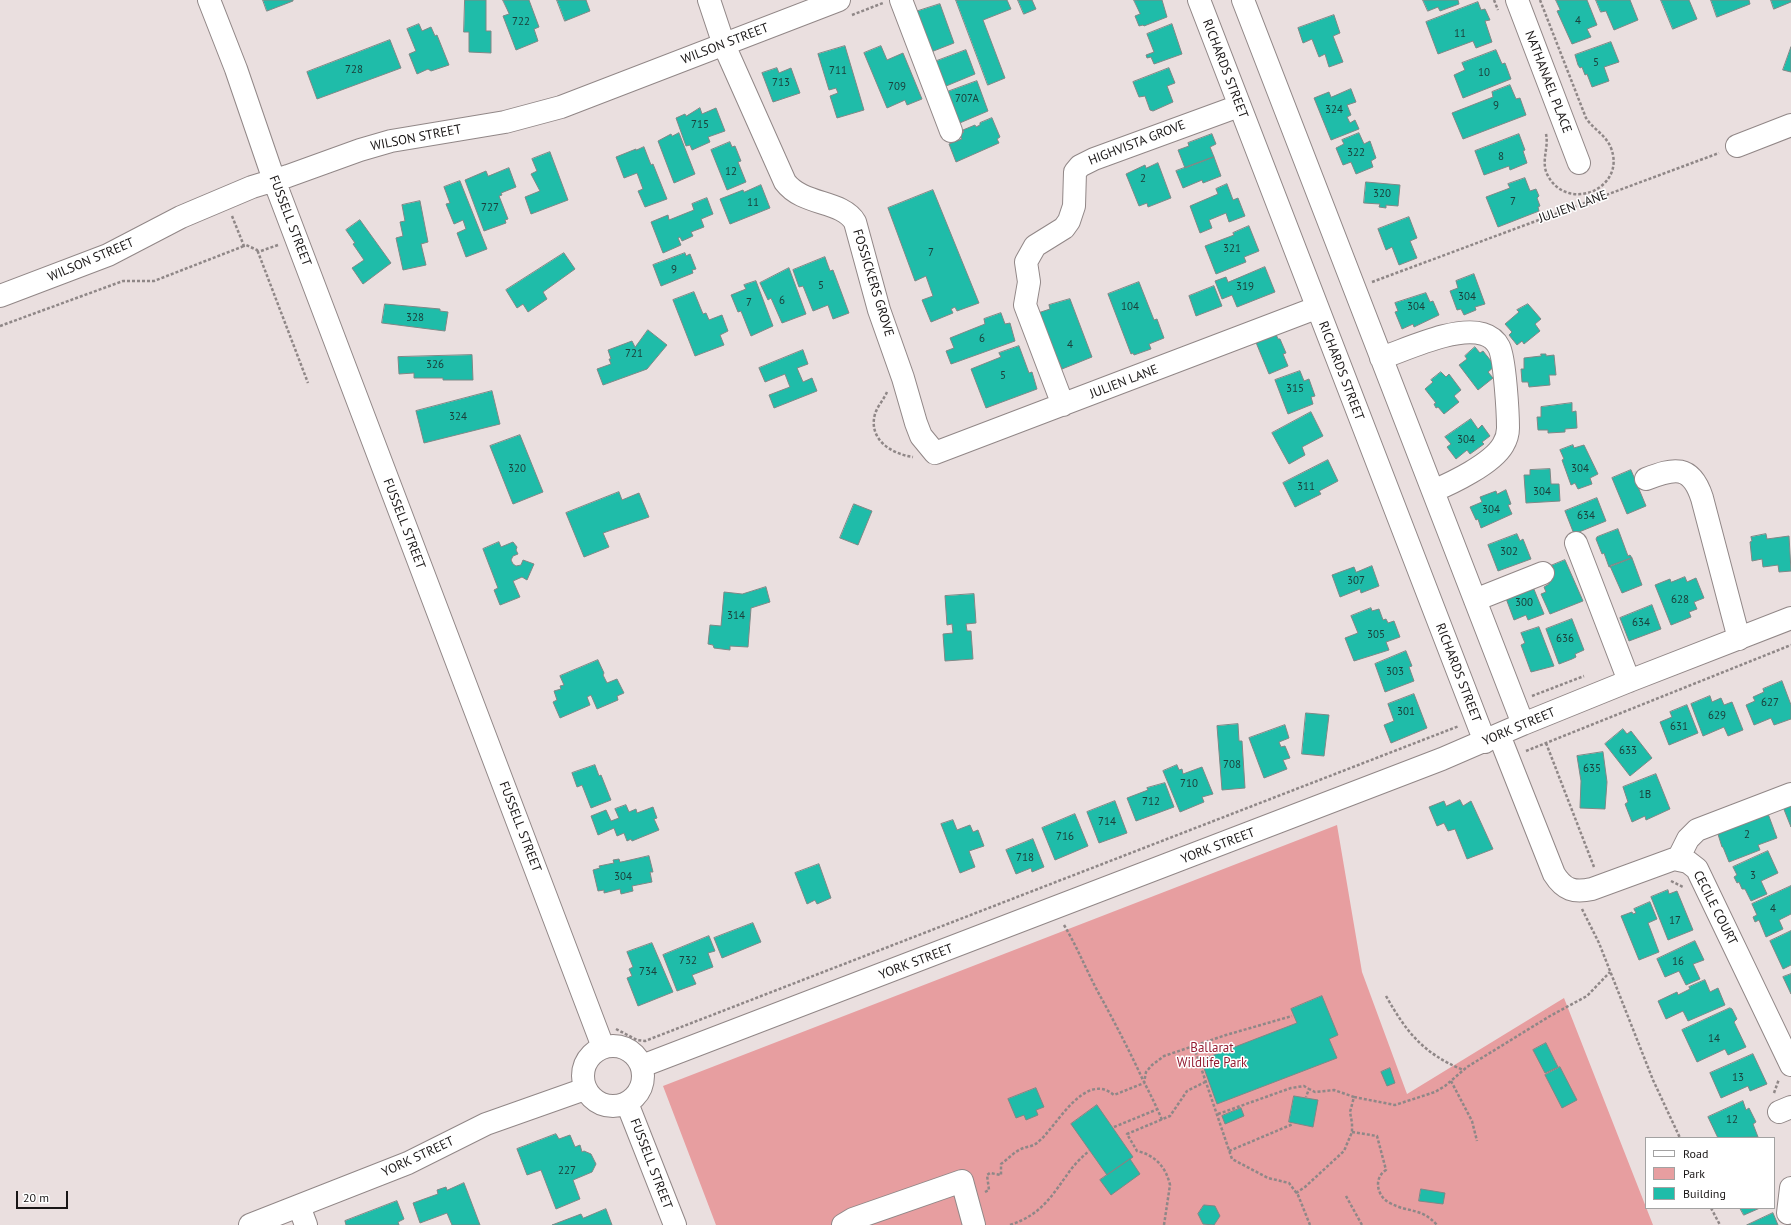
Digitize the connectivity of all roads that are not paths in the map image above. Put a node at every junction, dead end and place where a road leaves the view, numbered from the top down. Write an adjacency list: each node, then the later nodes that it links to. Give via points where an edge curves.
1 (209, 0): 14 (street, FUSSELL STREET)
2 (709, 0): 8 (street, FOSSICKERS GROVE)
3 (839, 0): 8 (street, WILSON STREET)
4 (901, 0): 11 (street)
5 (1199, 0): 9 (street, RICHARDS STREET)
6 (1243, 0): 17 (street)
7 (1517, 0): 13 (street, NATHANAEL PLACE)
8 (724, 45): 14 (street, WILSON STREET, via 546,112 504,122 391,141); 19 (street, FOSSICKERS GROVE, via 785,182 799,195 839,209 855,222 879,310 916,423 921,436)
9 (1239, 106): 16 (street, RICHARDS STREET); 18 (street, HIGHVISTA GROVE, via 1094,159 1080,166 1075,172 1074,206 1070,222 1035,246 1026,262 1029,282 1025,305)
10 (1791, 125): 12 (street)
11 (951, 131)
12 (1737, 146)
13 (1579, 163)
14 (274, 180): 15 (street, WILSON STREET, via 224,198 108,255); 32 (street, FUSSELL STREET)
15 (0, 296)
16 (1316, 308): 18 (street, JULIEN LANE); 29 (street, RICHARDS STREET)
17 (1381, 358): 21 (street); 21 (street, via 1454,334 1479,333 1496,343 1500,350 1508,427 1503,445 1496,454 1466,476)
18 (1063, 405): 19 (street, JULIEN LANE, via 939,452)
19 (932, 450)
20 (1646, 479): 26 (street, via 1665,472 1679,471 1691,477 1698,486)
21 (1433, 491): 24 (street)
22 (1576, 543): 27 (street)
23 (1542, 573): 24 (street)
24 (1475, 600): 28 (street)
25 (1791, 618): 26 (street, YORK STREET)
26 (1739, 639): 27 (street, YORK STREET)
27 (1629, 681): 28 (street, YORK STREET)
28 (1523, 724): 29 (street, YORK STREET)
29 (1492, 738): 31 (street, RICHARDS STREET, via 1508,758 1554,874 1563,886 1575,891 1587,890 1665,861); 33 (street, YORK STREET, via 1055,909)
30 (1791, 794): 31 (street, via 1697,830 1688,839)
31 (1678, 859): 34 (street, CECILE COURT, via 1690,863 1701,874)
32 (601, 1041): 33 (street, via 631,1051); 35 (street, via 585,1064)
33 (642, 1066): 36 (street, via 644,1075 641,1088)
34 (1785, 1072)
35 (585, 1088): 36 (street, via 595,1102 603,1105 611,1107); 39 (street, YORK STREET, via 486,1124)
36 (627, 1103): 41 (street, FUSSELL STREET)
37 (1791, 1188): 38 (street)
38 (1788, 1213)
39 (303, 1216): 40 (street, YORK STREET)
40 (250, 1225)
41 (675, 1225)
42 (843, 1225): 43 (street, via 853,1219 962,1182)
43 (974, 1225)

